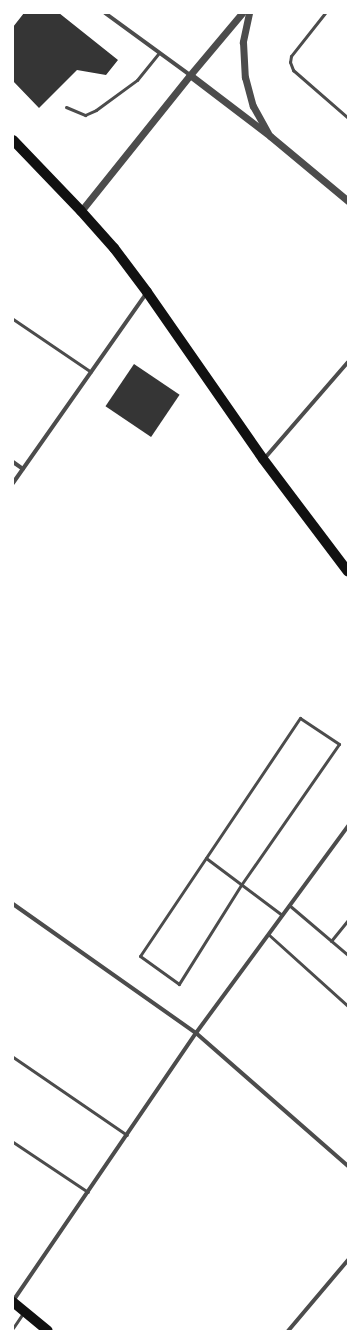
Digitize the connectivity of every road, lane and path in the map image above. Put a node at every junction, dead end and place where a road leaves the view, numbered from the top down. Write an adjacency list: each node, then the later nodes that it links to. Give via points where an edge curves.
1 (105, 13): 5 (street)
2 (242, 13): 6 (street)
3 (249, 13): 9 (street, via 243,42 244,77 253,106)
4 (325, 13): 8 (lane, via 291,56 290,62 294,70)
5 (159, 53): 6 (street); 7 (lane, via 137,80 96,110 85,115)
6 (190, 75): 9 (street); 12 (street)
7 (66, 107)
8 (348, 118)
9 (270, 136): 11 (street)
10 (13, 140): 12 (main road)
11 (348, 201)
12 (81, 211): 13 (main road, via 114,248)
13 (147, 292): 18 (street); 19 (main road)
14 (13, 319): 18 (lane)
15 (348, 362): 16 (street)
16 (343, 367): 17 (street); 19 (street)
17 (348, 371)
18 (91, 372): 21 (street)
19 (263, 459): 23 (main road)
20 (13, 462): 21 (street)
21 (23, 469): 22 (street)
22 (13, 483)
23 (348, 572)
24 (348, 826): 28 (street)
25 (206, 858): 26 (lane); 26 (lane, via 140,956 179,984); 26 (lane, via 300,718 339,744)
26 (241, 885): 29 (lane)
27 (13, 904): 35 (street)
28 (289, 905): 29 (street); 32 (lane)
29 (282, 915): 31 (street)
30 (348, 920): 32 (lane)
31 (268, 934): 34 (lane); 35 (street)
32 (331, 941): 33 (lane)
33 (348, 955)
34 (348, 1006)
35 (196, 1033): 37 (street); 39 (street)
36 (13, 1057): 37 (lane)
37 (127, 1135): 40 (street)
38 (13, 1142): 40 (lane)
39 (348, 1166)
40 (88, 1192): 42 (street)
41 (348, 1260): 46 (street)
42 (13, 1302): 43 (main road)
43 (24, 1311): 44 (lane); 45 (main road)
44 (13, 1328)
45 (48, 1331)
46 (288, 1331)

